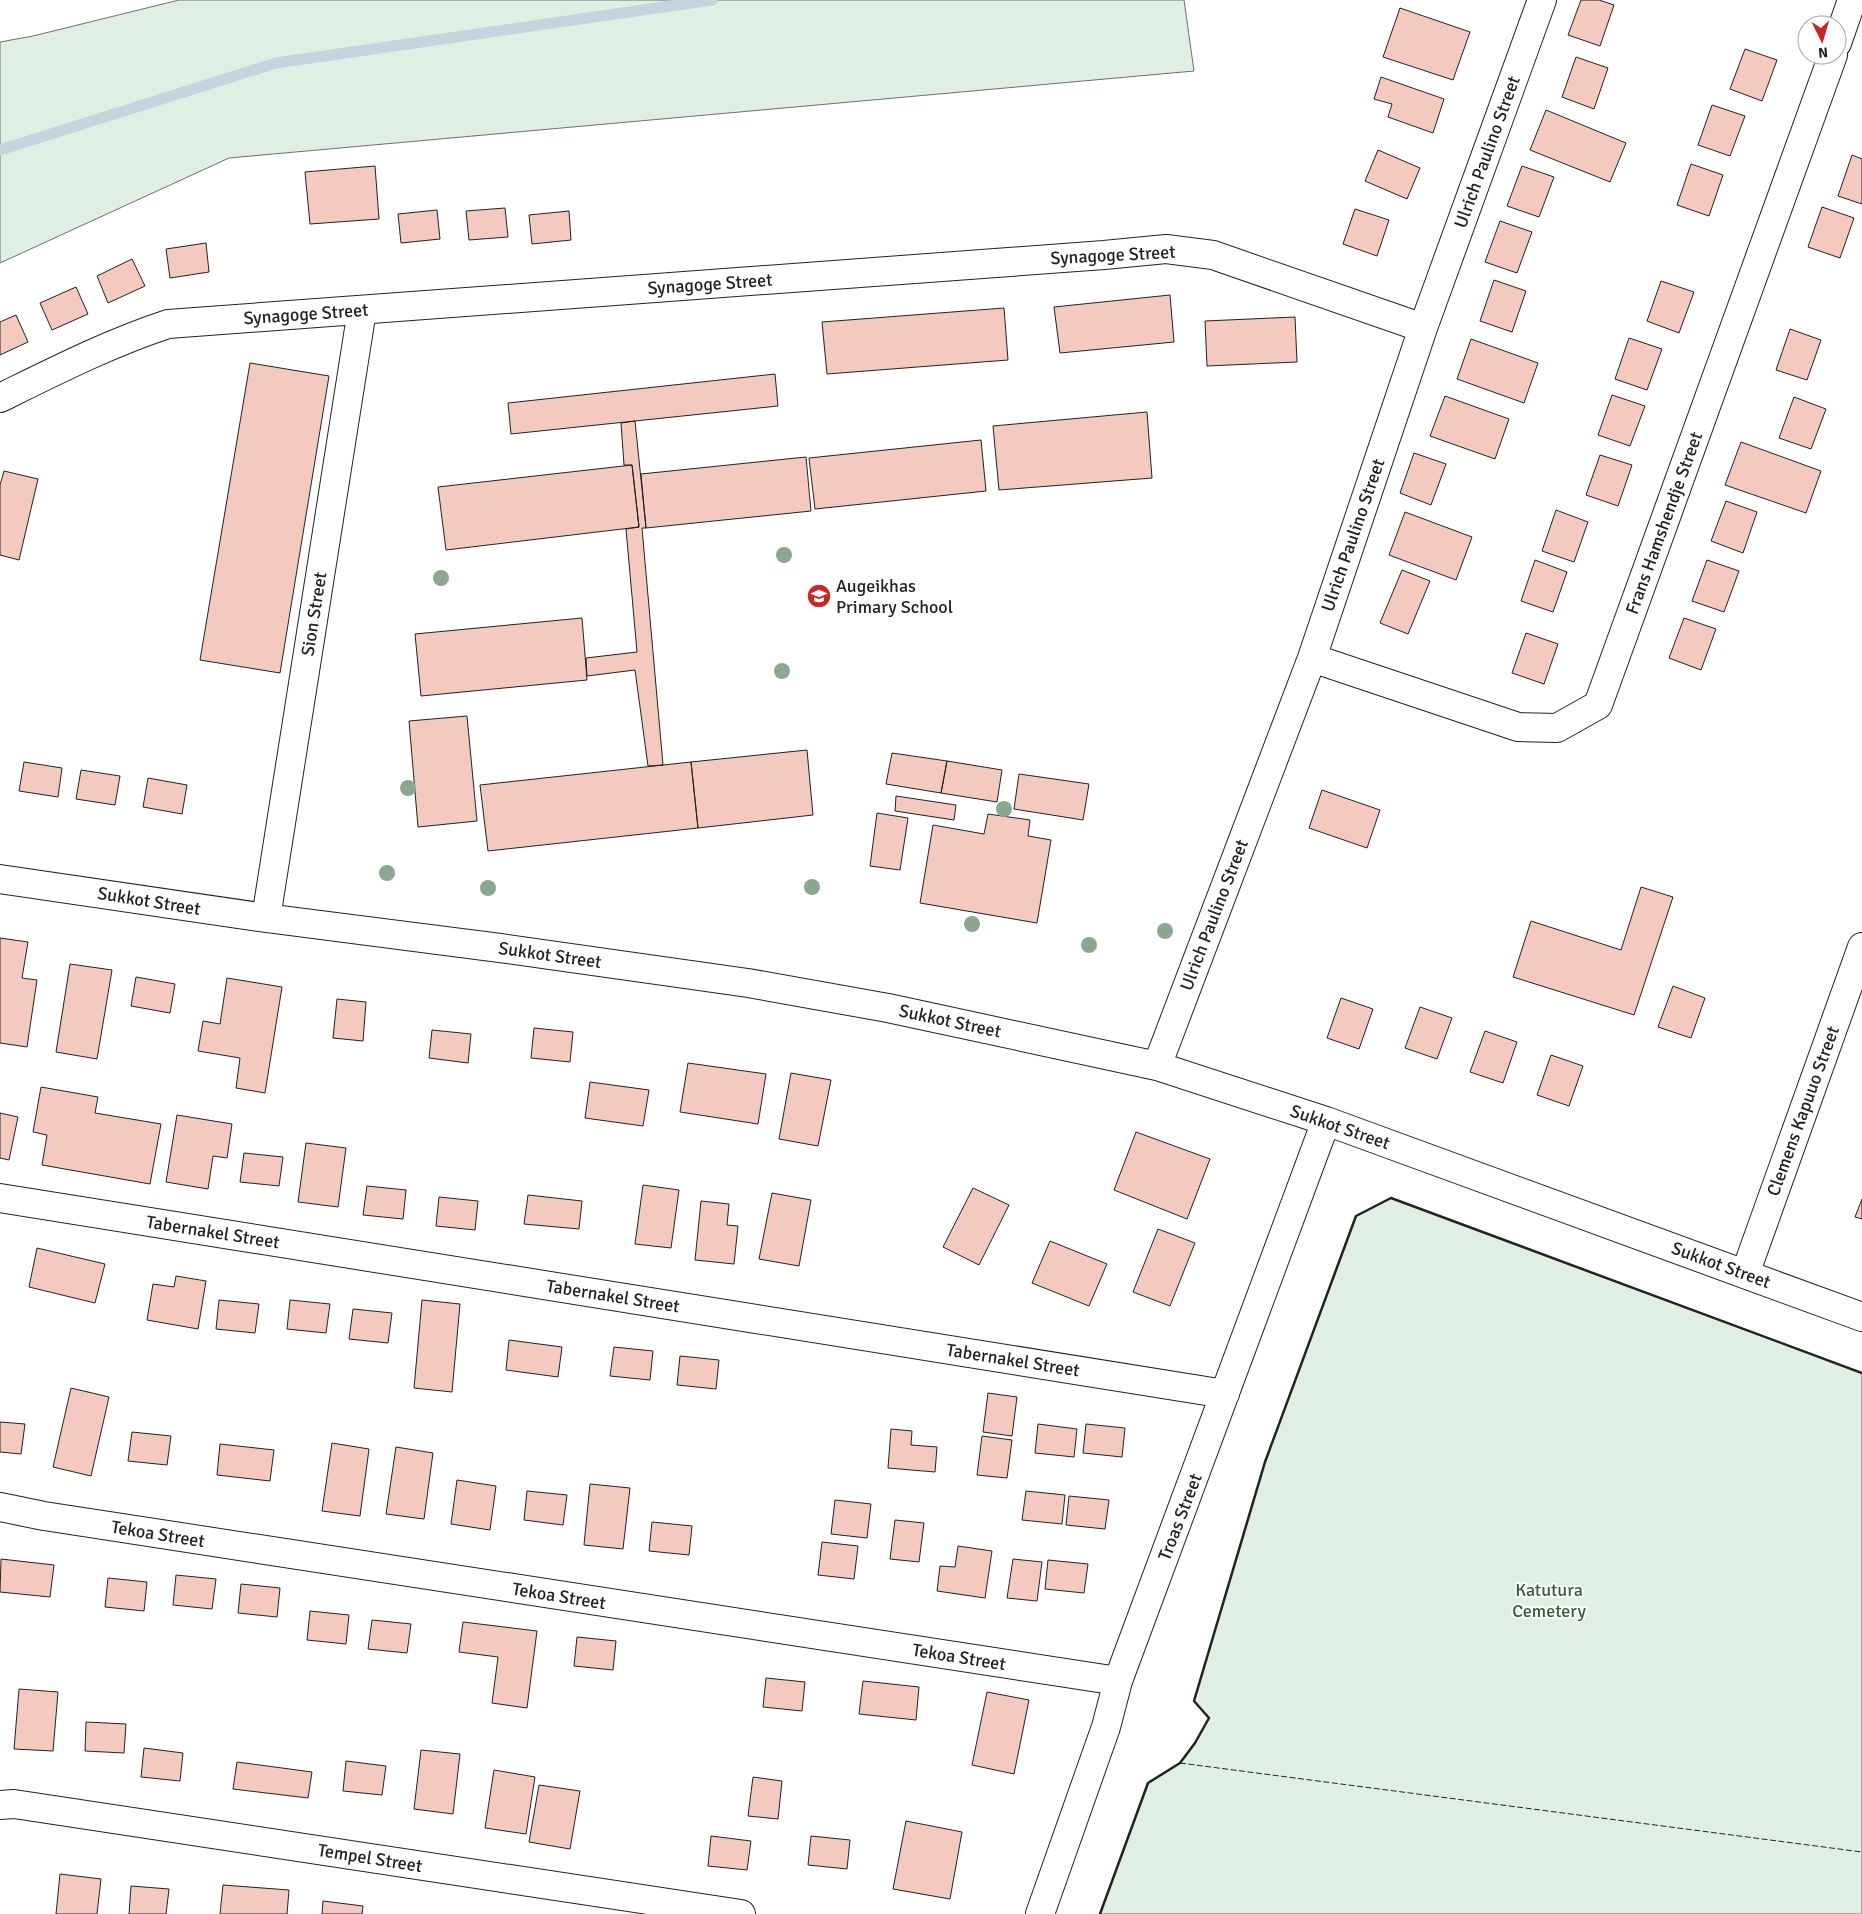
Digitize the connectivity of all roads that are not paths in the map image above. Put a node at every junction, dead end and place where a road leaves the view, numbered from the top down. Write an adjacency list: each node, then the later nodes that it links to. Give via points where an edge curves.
1 (1542, 0): 6 (street, Ulrich Paulino Street)
2 (1852, 0): 3 (street)
3 (1847, 15)
4 (1829, 65): 8 (street, Frans Hamshendje Street, via 1598,705 1557,728 1518,727)
5 (362, 310): 6 (street, Synagoge Street, via 1166,249 1214,255); 7 (street, Synagoge Street, via 168,324 92,353); 10 (street, Sion Street)
6 (1423, 328): 8 (street, Ulrich Paulino Street)
7 (0, 398)
8 (1312, 658): 12 (street, Ulrich Paulino Street)
9 (0, 879): 10 (street, Sukkot Street)
10 (266, 918): 12 (street, Sukkot Street, via 748,983 888,1008)
11 (1862, 947): 15 (street, Clemens Kapuuo Street)
12 (1157, 1066): 13 (street, Sukkot Street)
13 (1326, 1121): 15 (street, Sukkot Street); 17 (street, Troas Street)
14 (0, 1198): 17 (street, Tabernakel Street)
15 (1745, 1274): 16 (street, Sukkot Street)
16 (1862, 1317)
17 (1225, 1394): 19 (street, Troas Street)
18 (0, 1506): 19 (street, Tekoa Street, via 44,1516)
19 (1118, 1681): 22 (street, Troas Street, via 1106,1727)
20 (0, 1805): 21 (street, Tempel Street, via 14,1804)
21 (741, 1914)
22 (1040, 1914)

